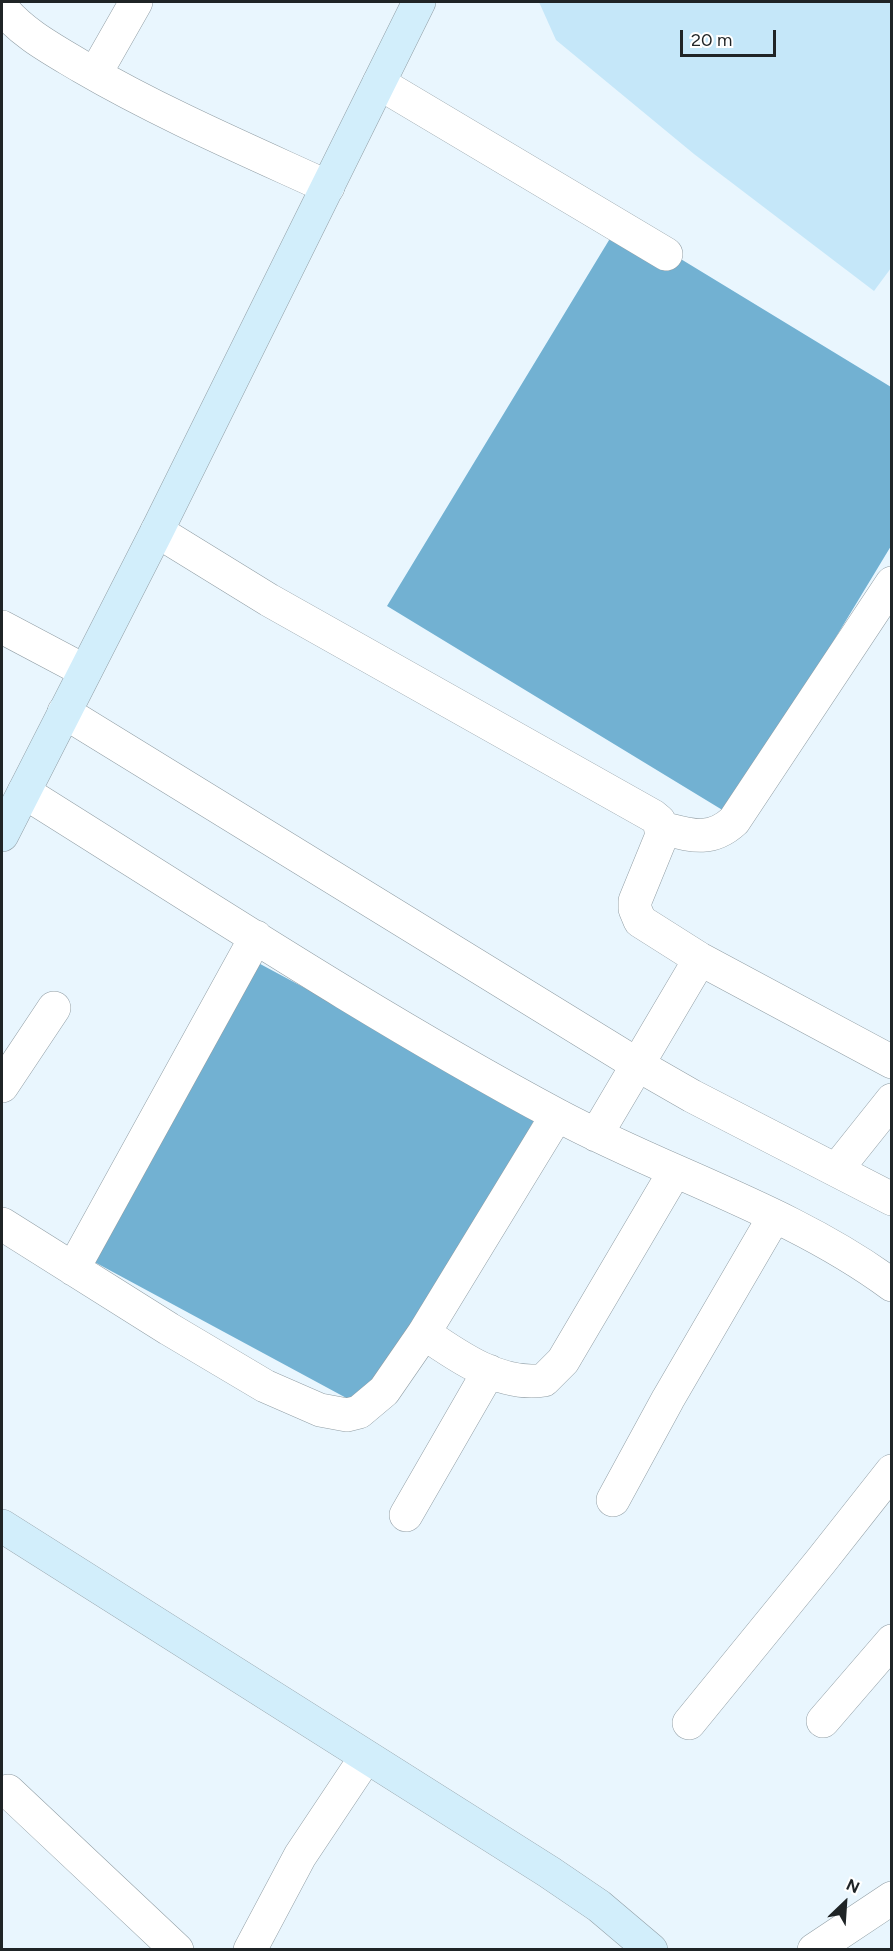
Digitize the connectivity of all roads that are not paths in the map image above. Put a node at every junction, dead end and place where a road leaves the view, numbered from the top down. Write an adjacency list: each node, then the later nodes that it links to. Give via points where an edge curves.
1 (136, 2): 4 (street)
2 (419, 2): 5 (street)
3 (2, 8): 4 (street, via 27,33)
4 (95, 74): 6 (street, via 144,102)
5 (380, 83): 6 (street); 7 (street)
6 (328, 187): 8 (street)
7 (666, 254)
8 (157, 531): 11 (street); 14 (street, via 269,600 653,816)
9 (891, 583): 14 (street, via 734,821 723,831 709,835)
10 (2, 627): 11 (street)
11 (85, 671): 12 (street)
12 (64, 711): 13 (street); 20 (street)
13 (24, 792): 15 (street); 16 (street)
14 (662, 828): 17 (street, via 634,909 640,921)
15 (2, 835)
16 (256, 937): 23 (street, via 458,1060); 30 (street)
17 (700, 959): 19 (street); 20 (street)
18 (54, 1008): 21 (street)
19 (891, 1062)
20 (638, 1065): 24 (street); 25 (street)
21 (2, 1086)
22 (891, 1100): 25 (street)
23 (557, 1115): 24 (street); 32 (street)
24 (596, 1135): 26 (street)
25 (837, 1169): 27 (street)
26 (675, 1171): 28 (street); 33 (street, via 554,1374 544,1380 524,1382)
27 (891, 1199)
28 (774, 1217): 31 (street, via 824,1241); 35 (street)
29 (2, 1224): 30 (street)
30 (73, 1269): 32 (street, via 265,1386 335,1414 359,1412 372,1404)
31 (891, 1285)
32 (424, 1332): 33 (street)
33 (489, 1371): 36 (street)
34 (891, 1471): 40 (street)
35 (613, 1500)
36 (406, 1515)
37 (2, 1526): 41 (street)
38 (891, 1641): 39 (street)
39 (823, 1721)
40 (689, 1723)
41 (366, 1756): 45 (street, via 300,1856); 46 (street, via 599,1906)
42 (9, 1791): 44 (street)
43 (891, 1898): 47 (street)
44 (177, 1950)
45 (250, 1950)
46 (651, 1950)
47 (814, 1950)

